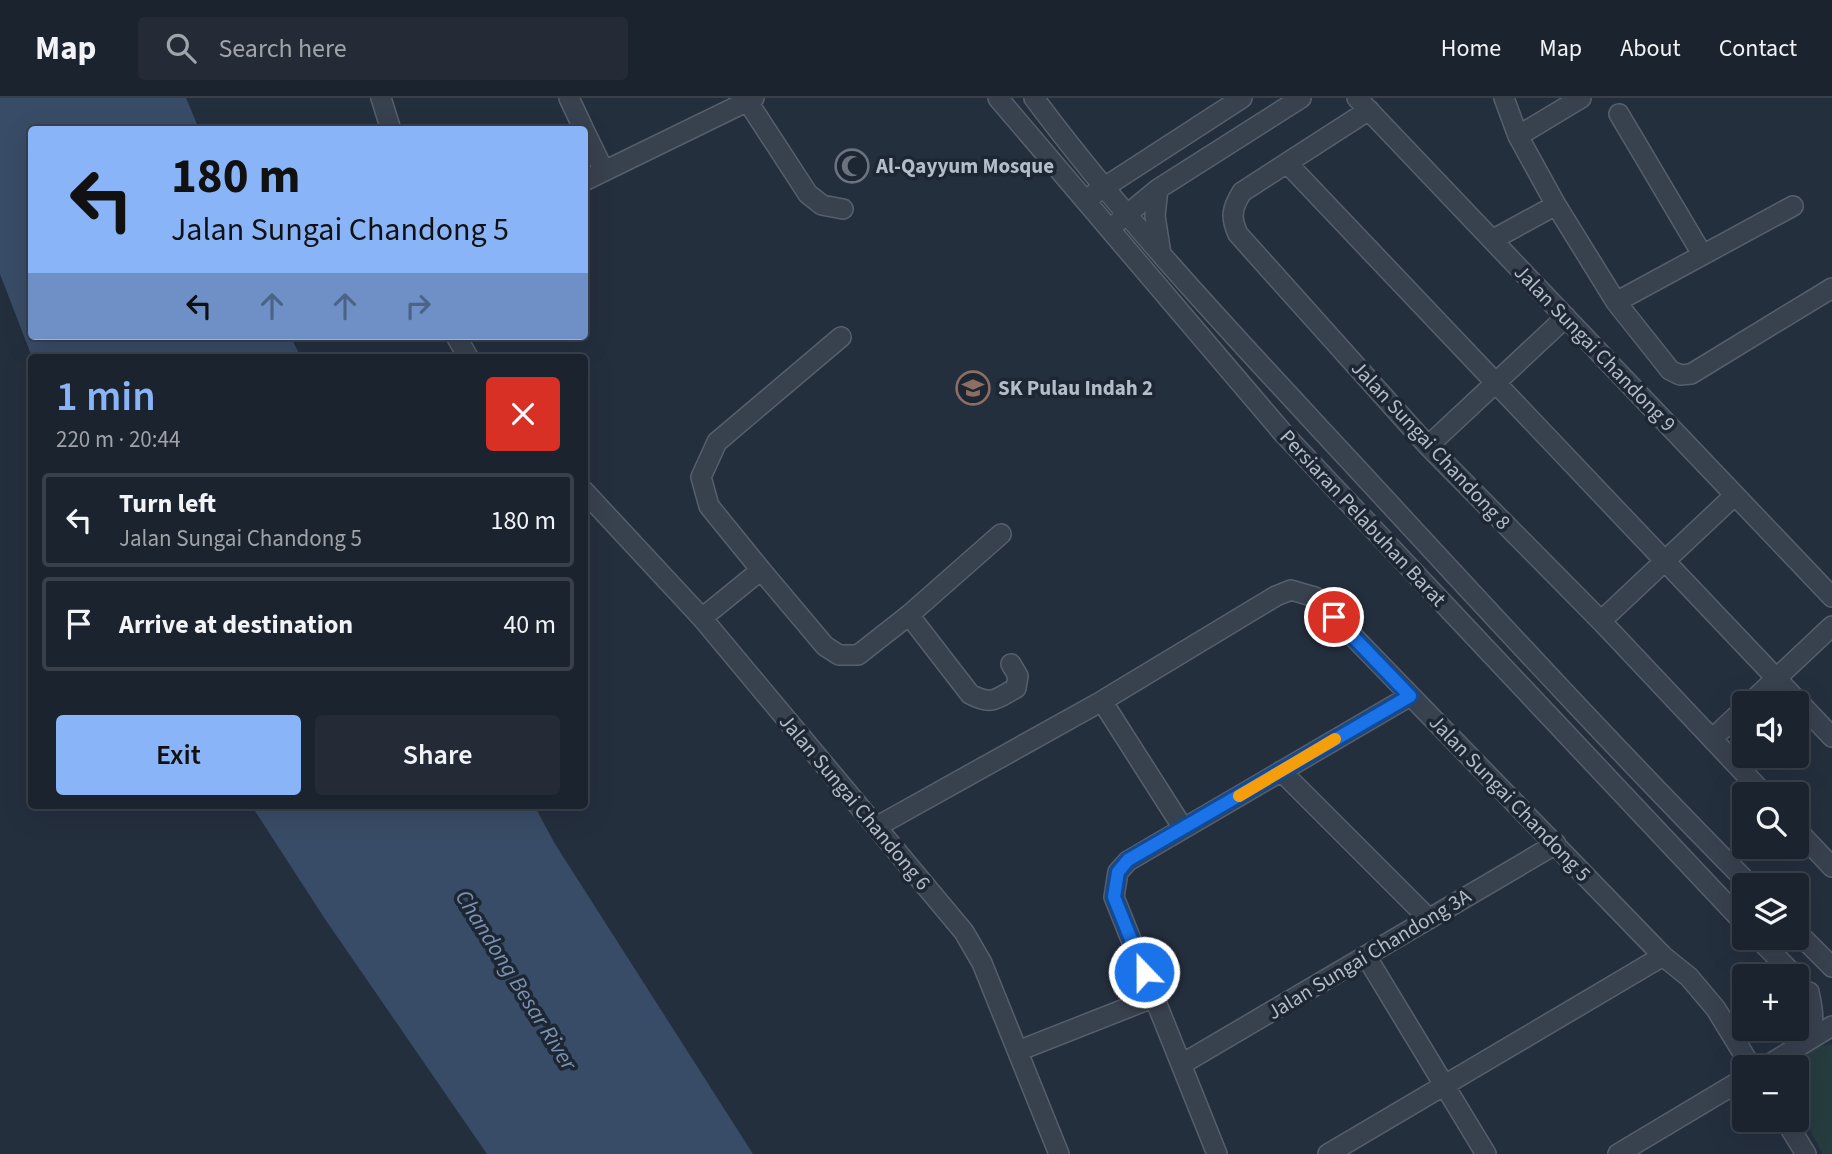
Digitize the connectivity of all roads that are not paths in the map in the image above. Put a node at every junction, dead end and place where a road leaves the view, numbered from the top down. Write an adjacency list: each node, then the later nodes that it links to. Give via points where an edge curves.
1 (381, 98): 12 (street)
2 (569, 98): 13 (street)
3 (998, 98): 23 (street, Persiaran Pelabuhan Barat)
4 (1034, 98): 16 (street, Persiaran Pelabuhan Barat)
5 (1242, 98): 18 (street)
6 (1301, 98): 22 (street)
7 (1504, 98): 14 (street)
8 (1581, 98): 14 (street)
9 (751, 100): 19 (street); 26 (street, via 807,194 822,205)
10 (1361, 101): 17 (street, Jalan Sungai Chandong 8); 29 (street, Jalan Sungai Chandong 9)
11 (1619, 114): 30 (street)
12 (390, 126)
13 (582, 126)
14 (1518, 136): 24 (street)
15 (588, 138): 19 (street)
16 (1072, 149): 18 (street, via 1086,163); 21 (street, Persiaran Pelabuhan Barat)
17 (1287, 163): 36 (street); 37 (street, Jalan Sungai Chandong 8, via 1242,192 1233,205 1238,234)
18 (1131, 169): 21 (street)
19 (604, 172): 20 (street)
20 (588, 179)
21 (1104, 187): 23 (street); 27 (street, Persiaran Pelabuhan Barat)
22 (1158, 189): 27 (street); 31 (street, via 1156,216)
23 (1084, 200): 28 (street, Persiaran Pelabuhan Barat)
24 (1556, 205): 29 (street); 33 (street)
25 (1793, 205): 30 (street)
26 (843, 209)
27 (1128, 215): 28 (street); 31 (street, Persiaran Pelabuhan Barat)
28 (1108, 229): 48 (street, Persiaran Pelabuhan Barat, via 1283,433)
29 (1492, 240): 34 (street, Jalan Sungai Chandong 9)
30 (1702, 254): 33 (street)
31 (1162, 256): 44 (street, Persiaran Pelabuhan Barat)
32 (1832, 288): 33 (street, via 1691,374 1680,375 1670,370)
33 (1616, 302)
34 (1566, 317): 36 (street); 39 (street, Jalan Sungai Chandong 9)
35 (841, 337): 42 (street, via 717,442 701,477 709,506)
36 (1496, 383): 37 (street); 41 (street)
37 (1428, 446): 47 (street, Jalan Sungai Chandong 8)
38 (588, 495): 46 (street, Jalan Sungai Chandong 6)
39 (1735, 495): 41 (street); 43 (street, Jalan Sungai Chandong 9)
40 (1001, 534): 45 (street)
41 (1665, 561): 47 (street); 51 (street)
42 (761, 570): 45 (street, via 825,646 839,655 858,655); 46 (street)
43 (1832, 597)
44 (1483, 605): 48 (street, via 1465,613); 65 (street, Persiaran Pelabuhan Barat)
45 (909, 615): 50 (street, via 970,695 982,701 993,701 1016,688 1018,676)
46 (702, 618): 60 (street, Jalan Sungai Chandong 6)
47 (1601, 621): 57 (street, Jalan Sungai Chandong 8)
48 (1460, 623): 66 (street, Persiaran Pelabuhan Barat)
49 (1832, 626): 51 (street)
50 (1011, 664)
51 (1776, 678): 52 (street); 56 (street)
52 (1762, 691)
53 (1410, 696): 54 (street, Jalan Sungai Chandong 5, via 1315,597 1291,590); 58 (street); 63 (street, Jalan Sungai Chandong 5)
54 (1102, 701): 60 (street, Jalan Sungai Chandong 5); 61 (street)
55 (1732, 720): 57 (street)
56 (1832, 737)
57 (1712, 738): 59 (street, Jalan Sungai Chandong 8)
58 (1281, 771): 61 (street); 67 (street)
59 (1753, 782)
60 (876, 827): 82 (street, Jalan Sungai Chandong 6, via 964,932 982,963)
61 (1183, 828): 75 (street, via 1128,860 1118,872 1114,897)
62 (1809, 843): 64 (street)
63 (1556, 844): 67 (street, Jalan Sungai Chandong 3A); 71 (street, Jalan Sungai Chandong 5)
64 (1832, 867)
65 (1739, 873)
66 (1732, 910)
67 (1429, 919): 70 (street, Jalan Sungai Chandong 3A)
68 (1809, 944): 73 (street)
69 (1769, 950): 72 (street)
70 (1366, 956): 85 (street, Jalan Sungai Chandong 3A); 86 (street)
71 (1663, 956): 83 (street, Jalan Sungai Chandong 5, via 1689,977 1716,1009); 86 (street)
72 (1782, 964)
73 (1832, 967)
74 (1809, 993): 77 (street)
75 (1155, 997): 82 (street); 85 (street)
76 (1809, 1004): 79 (street, via 1814,1016)
77 (1832, 1017)
78 (1832, 1026): 81 (street)
79 (1809, 1032)
80 (1803, 1041): 81 (street)
81 (1801, 1044): 84 (street)
82 (1018, 1051): 89 (street, Jalan Sungai Chandong 6)
83 (1744, 1055)
84 (1784, 1055)
85 (1182, 1064): 90 (street)
86 (1444, 1085): 91 (street); 92 (street)
87 (1732, 1086): 93 (street)
88 (1792, 1132): 94 (street)
89 (1059, 1154)
90 (1217, 1154)
91 (1328, 1154)
92 (1486, 1154)
93 (1618, 1154)
94 (1806, 1154)

